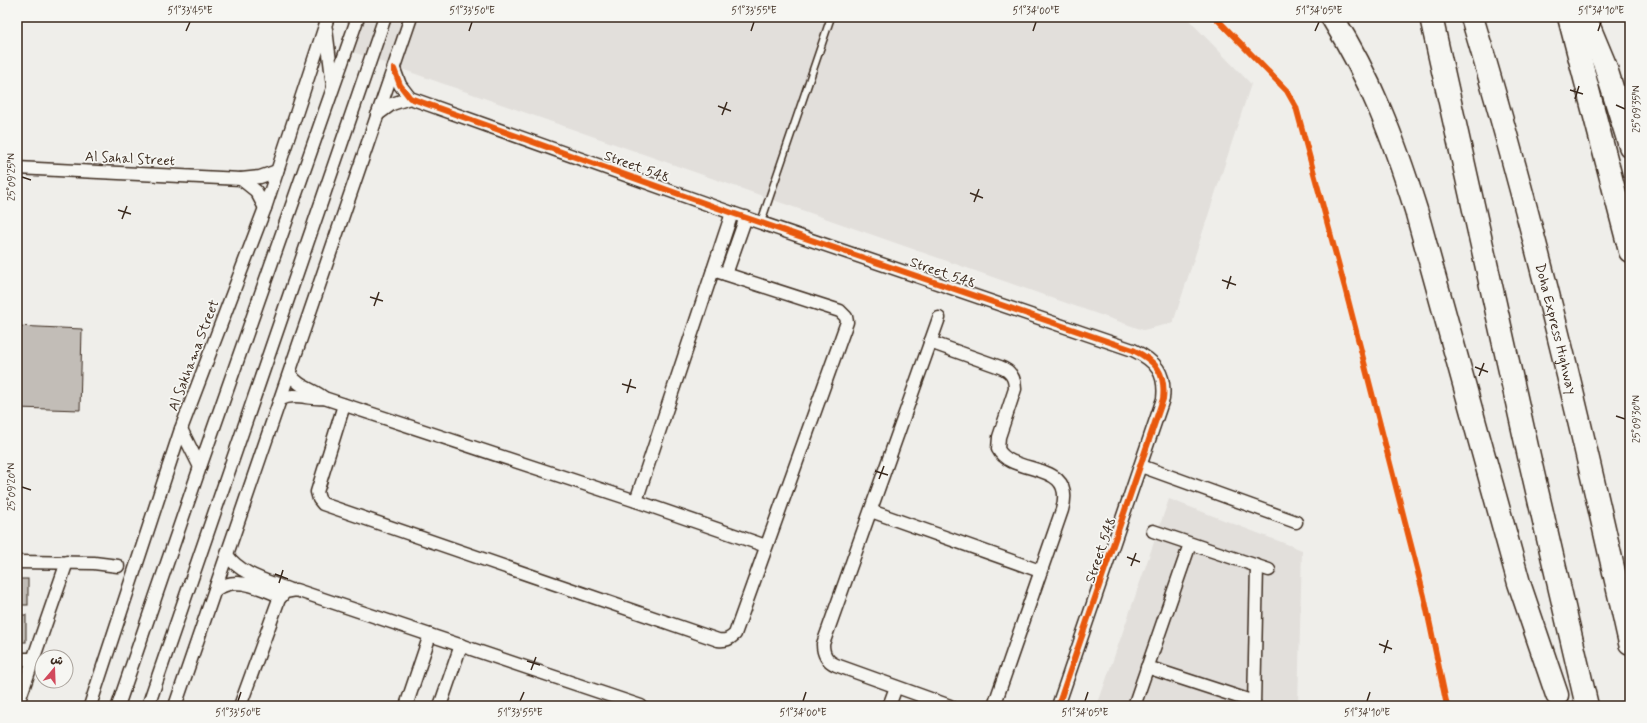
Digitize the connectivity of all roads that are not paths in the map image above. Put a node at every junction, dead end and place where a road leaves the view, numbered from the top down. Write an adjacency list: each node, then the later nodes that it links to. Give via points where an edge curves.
1 (358, 17): 13 (street)
2 (384, 17): 63 (street)
3 (411, 17): 12 (street)
4 (831, 17): 24 (lane)
5 (1332, 17): 57 (highway, via 1375,95 1398,154 1416,210 1519,583)
6 (1431, 17): 73 (highway)
7 (1472, 17): 51 (highway, Doha Express Highway, via 1511,150 1595,484)
8 (1569, 17): 25 (highway)
9 (1585, 17): 11 (highway)
10 (327, 21): 13 (street); 19 (street, Al Sakhama Street)
11 (1605, 66): 14 (highway); 17 (highway)
12 (394, 69): 15 (street, via 400,85); 16 (street)
13 (334, 89): 36 (street)
14 (1630, 90)
15 (410, 98): 16 (street, via 392,104); 22 (street, Street 548)
16 (377, 115): 30 (street)
17 (1630, 146)
18 (17, 168): 20 (street, Al Sahal Street)
19 (277, 171): 20 (street, Al Sahal Street, via 260,177); 21 (street, Al Sakhama Street)
20 (241, 179): 21 (street, via 256,191)
21 (265, 208): 34 (street, Al Sakhama Street)
22 (732, 213): 23 (street, Street 548); 26 (street)
23 (746, 217): 24 (street, Street 548); 27 (street)
24 (761, 222): 35 (street, Street 548, via 1144,355 1161,374 1164,386 1163,399)
25 (1630, 251)
26 (713, 270): 27 (street); 37 (street)
27 (726, 274): 42 (street, via 840,311 847,322)
28 (939, 318): 29 (street)
29 (930, 342): 38 (street); 47 (street, via 1000,367 1012,375 1015,389 999,437 998,449 1005,458 1052,475 1062,487 1064,494 1062,510)
30 (290, 374): 31 (street, via 300,385); 32 (street)
31 (324, 398): 32 (street, via 313,399 297,395); 33 (street)
32 (281, 399): 43 (street)
33 (344, 405): 37 (street); 42 (street, via 317,492 323,504 718,640 730,639 735,634)
34 (181, 429): 36 (street); 61 (street, Al Sakhama Street)
35 (1141, 466): 39 (street); 71 (street, Street 548)
36 (200, 467): 62 (street)
37 (636, 501): 42 (street)
38 (871, 511): 47 (street); 56 (street, via 823,644 823,651 826,658 836,665)
39 (1296, 522)
40 (1153, 531): 41 (street)
41 (1190, 544): 55 (street); 58 (street, via 1263,568)
42 (766, 546)
43 (227, 555): 48 (street); 49 (street, via 236,567)
44 (17, 562): 45 (street)
45 (67, 562): 46 (street); 54 (street)
46 (118, 566)
47 (1040, 571): 70 (street)
48 (215, 590): 49 (street, via 222,585 238,582); 64 (street)
49 (285, 593): 50 (street, via 302,591); 65 (street)
50 (430, 634): 52 (street); 66 (street)
51 (1630, 643)
52 (461, 645): 59 (street); 67 (street)
53 (17, 659): 54 (street)
54 (33, 659): 60 (street)
55 (1148, 667): 58 (street); 72 (street)
56 (896, 687): 68 (street); 69 (street)
57 (1557, 695)
58 (1254, 704)
59 (638, 705)
60 (17, 706)
61 (90, 706)
62 (118, 706)
63 (148, 706)
64 (175, 706)
65 (240, 706)
66 (406, 706)
67 (440, 706)
68 (889, 706)
69 (950, 706)
70 (994, 706)
71 (1058, 706)
72 (1134, 706)
73 (1587, 706)

